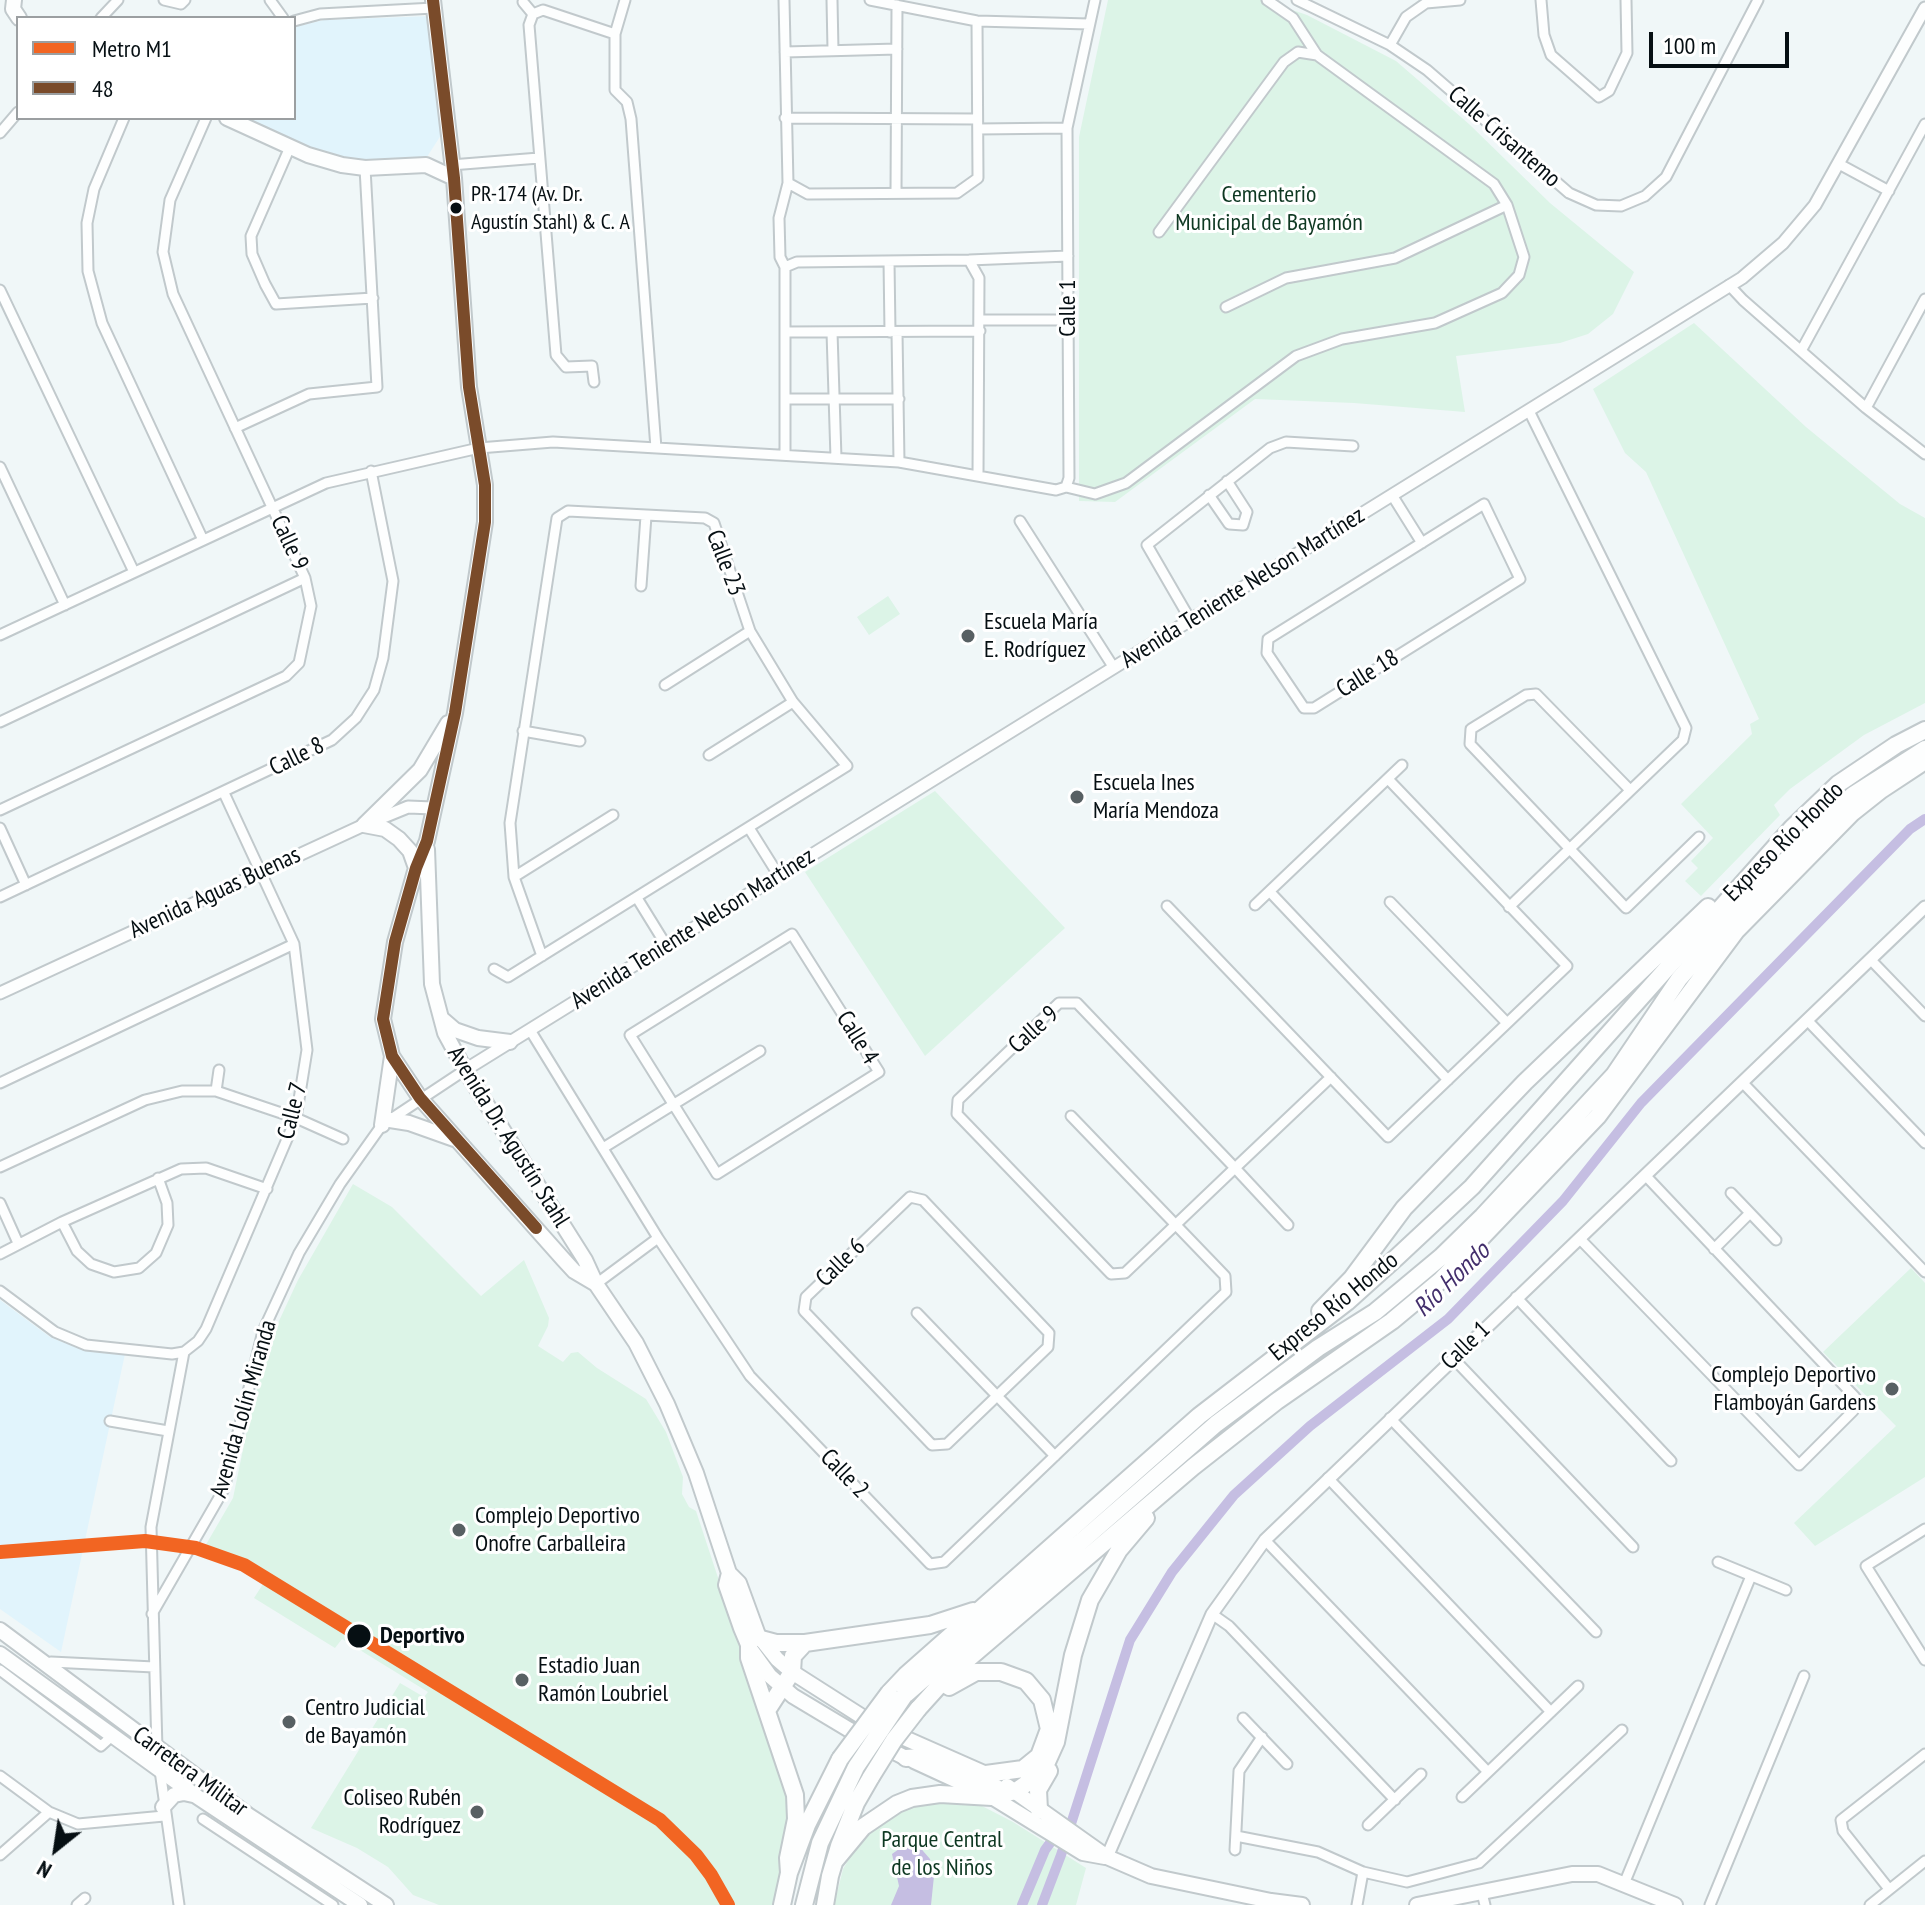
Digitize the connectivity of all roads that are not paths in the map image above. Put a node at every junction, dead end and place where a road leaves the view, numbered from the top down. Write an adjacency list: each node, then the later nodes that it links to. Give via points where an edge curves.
1 (12, 0): 20 (main road)
2 (118, 0): 22 (street)
3 (164, 0): 4 (street)
4 (185, 0)
5 (625, 0): 26 (street)
6 (784, 0): 30 (street)
7 (832, 0): 29 (street)
8 (870, 0): 18 (street)
9 (1095, 0): 25 (street, Calle 1)
10 (1267, 0): 31 (street, via 1293,18)
11 (1297, 0): 27 (street, Calle Crisantemo)
12 (1460, 0): 27 (street, via 1426,3 1406,17)
13 (1541, 0): 14 (street, via 1551,55 1599,97 1609,91 1627,53)
14 (1626, 0)
15 (1758, 0): 27 (street, Calle Crisantemo, via 1666,177 1645,196 1621,206 1596,205 1569,193 1427,70)
16 (523, 2): 21 (street)
17 (434, 4): 23 (street); 42 (main road, Avenida Dr. Agustín Stahl)
18 (897, 5): 24 (street); 28 (street)
19 (1925, 8): 45 (street, Avenida Teniente Nelson Martínez)
20 (0, 12)
21 (533, 14): 26 (street, via 543,10); 44 (street, via 529,25)
22 (103, 16)
23 (296, 20)
24 (977, 21): 25 (street); 38 (street)
25 (1089, 24): 40 (street, Calle 1)
26 (615, 34): 78 (street, via 615,90 627,102 631,119)
27 (1390, 45)
28 (897, 49): 29 (street); 34 (street)
29 (833, 50): 30 (street)
30 (785, 52): 33 (street)
31 (1317, 55): 52 (street, via 1494,184); 53 (street, via 1298,52 1284,62)
32 (16, 114): 41 (street)
33 (785, 118): 34 (street); 49 (street)
34 (896, 119): 38 (street); 51 (street)
35 (123, 120): 93 (street, via 94,189 87,223 88,271 102,323)
36 (205, 120): 75 (street, Calle 9, via 170,200 163,252 173,294)
37 (231, 120): 43 (main road)
38 (978, 124): 40 (street); 51 (street, via 978,178 957,193)
39 (1925, 124): 50 (street)
40 (1067, 128): 54 (street, Calle 1)
41 (0, 133)
42 (447, 139): 46 (main road); 48 (main road, Avenida Dr. Agustín Stahl)
43 (290, 147): 47 (main road); 60 (street, via 251,236 252,254 265,284 276,304)
44 (539, 158): 48 (street); 69 (street, via 556,355 566,367 592,366)
45 (1839, 164): 50 (street); 58 (street, Avenida Teniente Nelson Martínez, via 1815,205 1783,243)
46 (426, 165): 47 (main road); 48 (main road)
47 (365, 168): 60 (street)
48 (452, 171): 77 (main road, Avenida Dr. Agustín Stahl, via 469,387)
49 (788, 183): 51 (street, via 808,194); 57 (street, via 779,218)
50 (1889, 191): 68 (street)
51 (896, 192)
52 (1507, 205): 62 (street, via 1395,258 1286,278); 87 (street, via 1524,257 1519,275 1502,293 1435,323 1342,339 1296,356 1126,483 1095,494)
53 (1159, 232)
54 (1068, 256): 55 (street); 63 (street, Calle 1)
55 (969, 260): 56 (street); 64 (street, via 979,278)
56 (889, 261): 57 (street, via 797,262); 67 (street)
57 (785, 267): 65 (street)
58 (1729, 285): 68 (street); 74 (street, Avenida Teniente Nelson Martínez)
59 (0, 290): 95 (street)
60 (373, 298): 75 (street, via 377,387 309,394)
61 (1925, 299): 73 (street)
62 (1226, 307)
63 (1068, 320): 64 (street); 87 (street, Calle 1)
64 (980, 325): 67 (street); 85 (street)
65 (786, 332): 66 (street); 70 (street)
66 (832, 332): 67 (street); 72 (street)
67 (894, 332): 71 (street)
68 (1801, 351): 73 (street)
69 (594, 382)
70 (786, 399): 72 (street); 80 (street)
71 (899, 399): 72 (street); 82 (street)
72 (835, 400): 81 (street)
73 (1866, 408): 79 (street)
74 (1529, 411): 89 (street, Avenida Teniente Nelson Martínez); 118 (street, via 1686,728 1683,740)
75 (235, 428): 90 (street, Calle 9)
76 (1353, 446): 86 (street, via 1286,442)
77 (479, 448): 78 (street, via 553,442); 84 (street); 105 (main road, Avenida Dr. Agustín Stahl, via 485,522)
78 (656, 448): 80 (street)
79 (1925, 454)
80 (785, 455): 81 (street)
81 (836, 458): 82 (street)
82 (899, 462): 85 (street)
83 (0, 467): 98 (street)
84 (371, 471): 90 (street, via 326,483); 119 (street, Calle 8, via 393,581 374,690 356,718 332,740)
85 (978, 475): 87 (street, via 1056,490)
86 (1227, 481): 88 (street); 88 (street, via 1247,512 1243,525 1229,524)
87 (1066, 487)
88 (1209, 495): 99 (street, via 1147,545)
89 (1392, 495): 94 (street); 99 (street, Avenida Teniente Nelson Martínez)
90 (272, 507): 93 (street); 96 (street, Calle 9)
91 (646, 516): 97 (street); 100 (street, Calle 23, via 705,518 714,523); 109 (street, Calle 23, via 568,511 557,518)
92 (1020, 521): 102 (street)
93 (203, 540): 95 (street)
94 (1422, 543): 94 (street, Calle 18, via 1268,639 1267,653 1304,708 1314,708 1520,579 1484,504)
95 (134, 572): 98 (street)
96 (305, 578): 107 (street); 121 (street, Calle 9, via 311,606 299,663 286,676)
97 (641, 586)
98 (65, 605): 101 (street)
99 (1191, 621): 102 (street, Avenida Teniente Nelson Martínez)
100 (750, 631): 103 (street); 104 (street, Calle 23)
101 (0, 635)
102 (1114, 668): 132 (street, Avenida Teniente Nelson Martínez)
103 (665, 685)
104 (793, 702): 113 (street); 125 (street, Calle 23, via 847,766)
105 (455, 713): 120 (main road, Avenida Dr. Agustín Stahl); 123 (main road, via 420,770)
106 (1925, 719): 117 (highway, via 1854,766)
107 (0, 722)
108 (1925, 730): 117 (highway, Expreso Río Hondo)
109 (523, 731): 111 (street); 133 (street, Calle 23, via 510,823)
110 (1925, 740): 171 (highway, via 1847,789 1755,881 1556,1102)
111 (580, 741)
112 (1925, 749): 232 (highway, via 1853,795 1754,893 1679,979 1614,1075 1441,1257 1375,1312 1216,1424 1066,1557)
113 (709, 755)
114 (1925, 761): 207 (highway, Expreso Río Hondo, via 1852,813 1736,931 1598,1116 1440,1281)
115 (1402, 765): 116 (street)
116 (1388, 779): 135 (street); 141 (street)
117 (1838, 784): 131 (highway, Expreso Río Hondo)
118 (1630, 790): 128 (street); 128 (street, via 1536,694 1471,729 1470,744)
119 (224, 793): 130 (street, Calle 7); 134 (street, Calle 8)
120 (433, 808): 123 (street, Avenida Aguas Buenas, via 408,807); 127 (main road, Avenida Dr. Agustín Stahl)
121 (0, 810)
122 (613, 815): 133 (street)
123 (364, 825): 129 (main road, via 385,829 399,839); 130 (street, Avenida Aguas Buenas)
124 (0, 828): 134 (street)
125 (749, 828): 132 (street); 137 (street, Calle 23)
126 (1699, 837): 128 (street, via 1626,908)
127 (427, 841): 129 (main road, Avenida Dr. Agustín Stahl); 146 (main road, Avenida Dr. Agustín Stahl)
128 (1569, 848): 141 (street)
129 (416, 868): 143 (main road, Avenida Dr. Agustín Stahl)
130 (261, 871): 144 (street, Calle 7); 150 (street, Avenida Aguas Buenas)
131 (1750, 873): 171 (highway, Expreso Río Hondo); 200 (highway, via 1525,1082 1404,1208 1330,1302)
132 (779, 876): 145 (street, Avenida Teniente Nelson Martínez)
133 (514, 877): 147 (street, Calle 23)
134 (26, 885): 136 (street, Calle 8)
135 (1270, 892): 139 (street); 162 (street)
136 (0, 897)
137 (637, 898): 145 (street); 147 (street, Calle 23)
138 (1390, 902): 154 (street)
139 (1255, 905)
140 (1167, 906): 161 (street)
141 (1509, 907): 154 (street, via 1567,966)
142 (1925, 907): 148 (street, Calle 1)
143 (405, 908): 146 (main road, via 419,913); 158 (main road, Avenida Dr. Agustín Stahl, via 383,1019)
144 (294, 944): 164 (street); 169 (street, Calle 7, via 307,1050)
145 (666, 945): 155 (street, Avenida Teniente Nelson Martínez)
146 (430, 947): 152 (main road, Avenida Dr. Agustín Stahl)
147 (542, 956): 149 (street, Calle 23, via 508,977)
148 (1870, 959): 151 (street); 153 (street, Calle 1)
149 (494, 969)
150 (0, 993)
151 (1925, 1016)
152 (441, 1018): 156 (main road, via 478,1038); 160 (main road, Avenida Dr. Agustín Stahl)
153 (1807, 1020): 163 (street, Calle 1); 174 (street)
154 (1507, 1023): 162 (street)
155 (530, 1030): 156 (street, Avenida Teniente Nelson Martínez); 175 (street, Calle 2)
156 (510, 1042): 160 (street, Avenida Teniente Nelson Martínez)
157 (760, 1051): 167 (street)
158 (392, 1056): 166 (main road, Avenida Dr. Agustín Stahl); 170 (main road)
159 (219, 1070): 165 (street)
160 (465, 1070): 166 (street, Avenida Lolín Miranda); 194 (main road, Avenida Dr. Agustín Stahl)
161 (1331, 1077): 162 (street, via 1388,1137); 177 (street)
162 (1448, 1080)
163 (1742, 1082): 178 (street, Calle 1); 193 (street)
164 (0, 1083)
165 (216, 1091): 169 (street); 176 (street, via 182,1091 145,1100)
166 (420, 1098): 170 (street, Avenida Lolín Miranda); 173 (main road, Avenida Dr. Agustín Stahl)
167 (674, 1104): 167 (street, Calle 4, via 630,1035 792,934 879,1072 717,1174); 175 (street)
168 (1071, 1116): 185 (street)
169 (296, 1118): 172 (street); 180 (street, Calle 7)
170 (386, 1122): 173 (main road, via 409,1123); 216 (street, Avenida Lolín Miranda, via 340,1184 299,1253 263,1331 224,1489)
171 (1516, 1138): 200 (highway, Expreso Río Hondo, via 1472,1187 1347,1302)
172 (343, 1139)
173 (458, 1140): 194 (main road, Avenida Dr. Agustín Stahl, via 574,1271)
174 (1925, 1143)
175 (603, 1148): 187 (street, Calle 2)
176 (0, 1167)
177 (1235, 1168): 185 (street); 185 (street, Calle 9, via 1077,1003 1059,1003 958,1100 957,1114 1111,1274 1125,1273); 186 (street, Calle 9)
178 (1645, 1175): 188 (street, Calle 1); 191 (street)
179 (158, 1178): 180 (street, via 181,1169 206,1168); 184 (street); 184 (street, via 168,1225 156,1253 139,1268 114,1272 91,1264 77,1251)
180 (267, 1189): 198 (street, Calle 7, via 206,1329)
181 (1731, 1193): 183 (street)
182 (0, 1203): 190 (street)
183 (1750, 1213): 189 (street); 191 (street)
184 (62, 1222): 190 (street)
185 (1176, 1225): 205 (street, Calle 2, via 1225,1276 1226,1292)
186 (1288, 1225)
187 (658, 1238): 194 (street); 205 (street, Calle 2, via 750,1376 930,1564 944,1562)
188 (1579, 1238): 191 (street, via 1799,1465 1853,1411 1855,1397); 196 (street, Calle 1)
189 (1776, 1240)
190 (18, 1243): 192 (street)
191 (1714, 1249)
192 (0, 1254)
193 (1925, 1272)
194 (596, 1284): 220 (main road, Avenida Dr. Agustín Stahl, via 636,1343 667,1404 729,1573 726,1585)
195 (0, 1291): 198 (street, via 55,1332 86,1345)
196 (1516, 1297): 199 (street, Calle 1); 206 (street)
197 (917, 1313): 201 (street)
198 (184, 1352): 204 (street)
199 (1453, 1358): 202 (street, Calle 1); 211 (street)
200 (1251, 1375): 215 (highway, Expreso Río Hondo)
201 (997, 1396): 201 (street, Calle 6, via 947,1444 932,1445 804,1311 806,1297 910,1197 923,1200 1049,1333 1048,1347); 205 (street)
202 (1390, 1418): 208 (street, Calle 1); 219 (street)
203 (110, 1421): 204 (street)
204 (168, 1431): 216 (street, via 151,1527)
205 (1055, 1456)
206 (1671, 1461)
207 (1193, 1467): 228 (highway, via 1139,1524 1105,1571 1084,1614); 234 (highway, Expreso Río Hondo, via 946,1678)
208 (1328, 1478): 210 (street, Calle 1); 235 (street)
209 (1925, 1529): 223 (street, via 1866,1566)
210 (1265, 1540): 217 (street, Calle 1); 245 (street)
211 (1633, 1547)
212 (1718, 1562): 213 (street)
213 (1751, 1576): 214 (street); 268 (street)
214 (1786, 1590)
215 (985, 1605): 221 (highway, via 930,1625); 232 (highway, Expreso Río Hondo)
216 (152, 1614): 225 (street)
217 (1212, 1614): 253 (street); 263 (street, Calle 1)
218 (0, 1630): 240 (main road, Carretera Militar)
219 (1596, 1632)
220 (755, 1643): 221 (highway); 227 (main road, Avenida Dr. Agustín Stahl); 231 (main road, Avenida Dr. Agustín Stahl, via 770,1676); 233 (highway, via 749,1658)
221 (805, 1643): 227 (highway, via 793,1656)
222 (0, 1654): 239 (main road, Carretera Militar)
223 (1925, 1660)
224 (51, 1662): 225 (street)
225 (154, 1667): 240 (street)
226 (0, 1670): 239 (street)
227 (792, 1672): 231 (highway); 246 (main road, Avenida Dr. Agustín Stahl, via 909,1742)
228 (1070, 1674): 249 (highway, via 1052,1752 1041,1772); 257 (highway, via 1059,1749 1038,1790)
229 (1804, 1676): 282 (street)
230 (1578, 1686): 235 (street)
231 (782, 1687): 233 (highway); 242 (main road, Avenida Dr. Agustín Stahl)
232 (896, 1694): 254 (highway, bridge); 267 (highway, Expreso Río Hondo, bridge, via 840,1759 816,1802)
233 (768, 1709): 267 (highway, via 795,1795)
234 (918, 1709): 246 (highway, via 976,1672 1016,1676 1034,1689 1048,1717 1044,1749 1023,1769); 265 (highway, Expreso Río Hondo, bridge, via 856,1803)
235 (1551, 1712): 245 (street)
236 (1243, 1718): 238 (street)
237 (1622, 1730): 266 (street, via 1479,1863 1407,1882)
238 (1262, 1737): 243 (street); 260 (street, via 1239,1771)
239 (106, 1741): 244 (main road, Carretera Militar)
240 (157, 1749): 244 (street); 270 (main road, Carretera Militar)
241 (1925, 1754): 269 (street, via 1841,1820 1843,1831)
242 (906, 1758): 249 (highway, via 921,1757 1003,1792); 251 (main road, Avenida Dr. Agustín Stahl)
243 (1287, 1764)
244 (159, 1770): 250 (main road, Carretera Militar); 255 (street)
245 (1488, 1772): 252 (street)
246 (986, 1774): 249 (main road, Avenida Dr. Agustín Stahl)
247 (1421, 1774): 253 (street)
248 (0, 1776): 256 (street)
249 (1016, 1791): 257 (main road, Avenida Dr. Agustín Stahl)
250 (196, 1796): 255 (main road, via 174,1795); 270 (main road, Carretera Militar)
251 (992, 1797): 257 (main road, Avenida Dr. Agustín Stahl); 265 (highway, via 931,1795 897,1804 863,1827)
252 (1462, 1797)
253 (1395, 1800): 259 (street)
254 (837, 1810): 272 (highway, via 824,1865); 277 (highway, via 820,1843)
255 (164, 1811): 256 (street, via 78,1824); 273 (street)
256 (49, 1812): 262 (street)
257 (1035, 1815): 263 (main road)
258 (203, 1819): 270 (street)
259 (1368, 1825)
260 (1236, 1836): 261 (street); 266 (street, via 1318,1852)
261 (1235, 1850)
262 (0, 1855)
263 (1107, 1857): 278 (main road, via 1151,1876)
264 (1925, 1861): 269 (street)
265 (834, 1862): 272 (highway, Expreso Río Hondo)
266 (1363, 1872): 279 (street)
267 (789, 1873): 276 (highway, Expreso Río Hondo)
268 (1624, 1884): 271 (main road, via 1598,1874 1572,1874); 281 (main road)
269 (1889, 1889): 283 (street)
270 (331, 1895): 274 (main road, Carretera Militar); 275 (main road, Carretera Militar)
271 (1483, 1899): 280 (main road)
272 (825, 1901)
273 (179, 1905)
274 (360, 1905)
275 (386, 1905)
276 (782, 1905)
277 (804, 1905)
278 (1302, 1905)
279 (1357, 1905)
280 (1417, 1905)
281 (1675, 1905)
282 (1710, 1905)
283 (1870, 1905)

